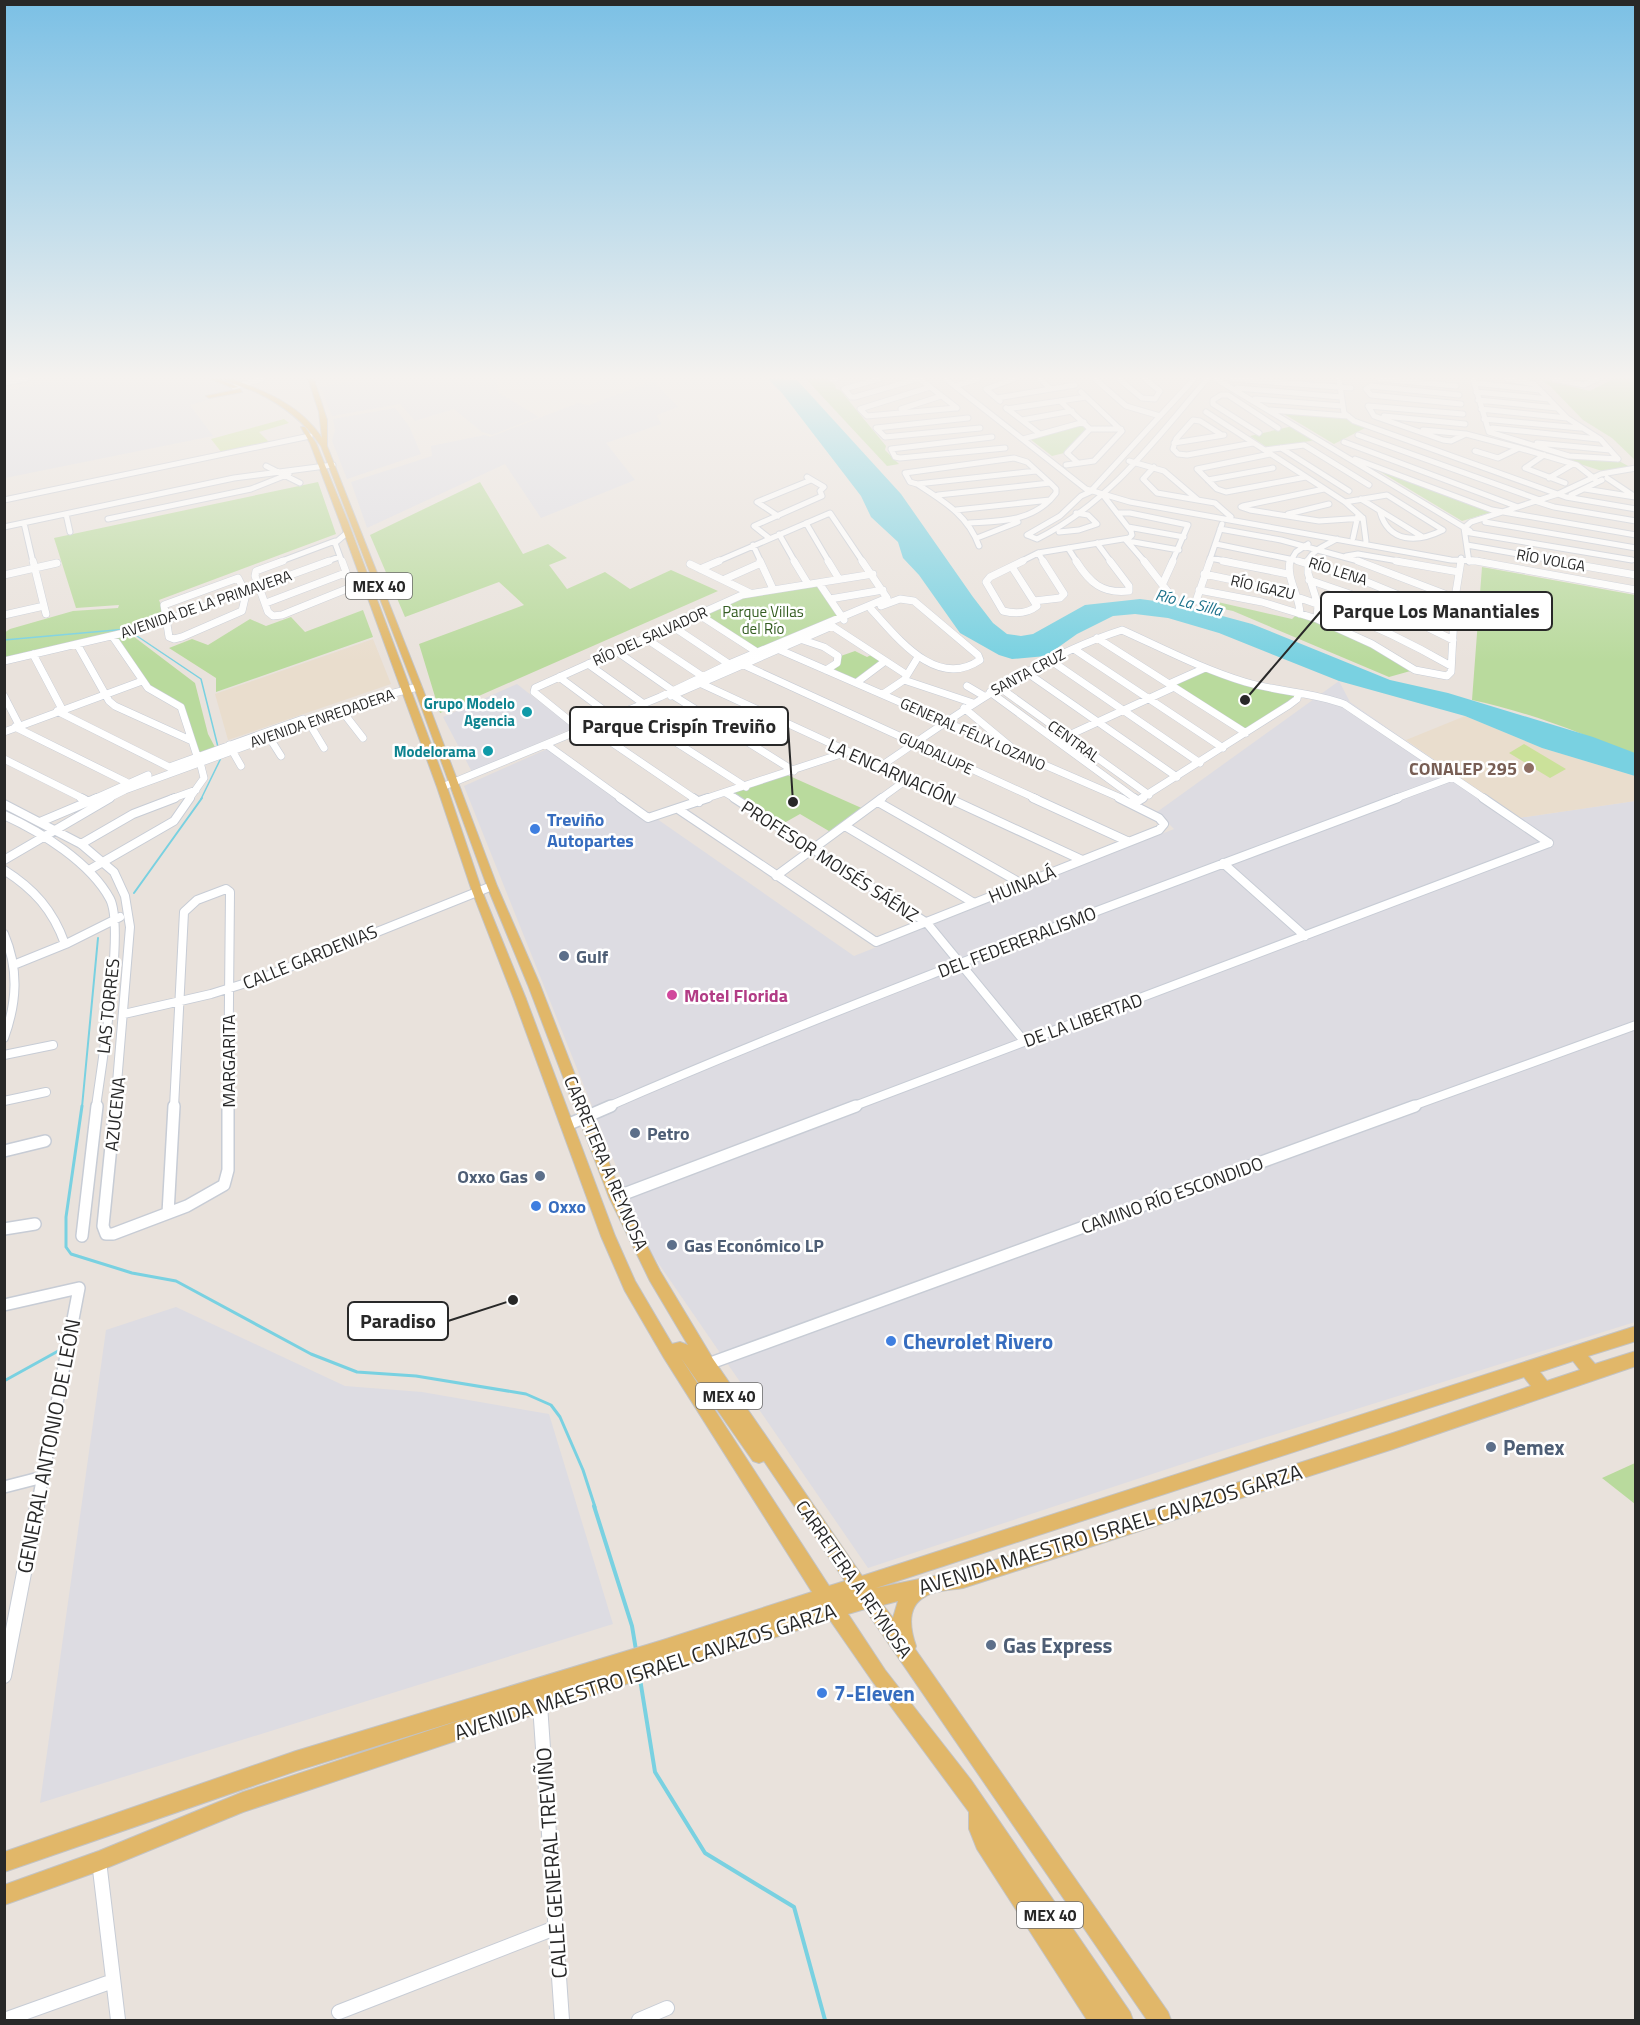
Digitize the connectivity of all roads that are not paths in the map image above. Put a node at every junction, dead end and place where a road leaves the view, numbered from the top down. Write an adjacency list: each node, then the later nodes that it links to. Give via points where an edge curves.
1 (131, 474): 63 (street)
2 (267, 474): 70 (street)
3 (281, 474): 34 (street)
4 (289, 474): 34 (street)
5 (326, 474): 88 (main road, CARRETERA A REYNOSA / MEX 40)
6 (336, 474): 100 (main road, CARRETERA A REYNOSA / MEX 40)
7 (905, 474): 46 (street, via 910,482)
8 (1023, 474): 46 (street)
9 (1040, 474): 41 (street)
10 (1066, 474): 35 (street)
11 (1107, 474): 51 (street)
12 (1122, 474): 56 (street)
13 (1148, 474): 57 (street, via 1143,479 1157,493)
14 (1169, 474): 65 (street)
15 (1202, 474): 39 (street)
16 (1243, 474): 39 (street)
17 (1301, 474): 36 (street)
18 (1322, 474): 49 (street)
19 (1351, 474): 49 (street, via 1368,484)
20 (1375, 474): 97 (street)
21 (1377, 474): 97 (street)
22 (1394, 474): 44 (street)
23 (1430, 474): 33 (street)
24 (1437, 474): 33 (street)
25 (1466, 474): 68 (street)
26 (1501, 474): 54 (street)
27 (1538, 474): 38 (street)
28 (1556, 474): 38 (street)
29 (1580, 474): 40 (street)
30 (1583, 474): 42 (street)
31 (1606, 474): 42 (street)
32 (1628, 474): 37 (street)
33 (1434, 475): 44 (street); 72 (street)
34 (285, 476): 43 (street); 70 (street, via 251,489 109,520)
35 (1069, 476): 41 (street); 51 (street)
36 (1306, 477): 39 (street, via 1230,492 1220,491); 47 (street)
37 (1610, 477): 42 (street); 52 (street); 60 (street)
38 (1549, 478): 45 (street)
39 (1208, 480)
40 (1586, 480): 42 (street); 54 (street)
41 (1048, 481): 55 (street); 64 (street, via 1056,489)
42 (1594, 481): 48 (street)
43 (300, 483)
44 (1419, 483): 77 (street)
45 (1565, 483)
46 (917, 484): 55 (street)
47 (1324, 489): 53 (street); 83 (street, via 1241,507)
48 (1584, 489): 59 (street); 60 (street)
49 (1349, 490): 53 (street)
50 (785, 491): 58 (street); 82 (street, via 757,502); 82 (street, via 809,479 824,487 820,491 822,496)
51 (1090, 492): 56 (street); 75 (street, via 1081,495)
52 (1635, 492)
53 (1333, 494): 67 (street)
54 (1558, 494): 59 (street); 68 (street)
55 (938, 495): 74 (street)
56 (1103, 495): 61 (street); 78 (street); 79 (street)
57 (1170, 495): 65 (street); 69 (street)
58 (794, 497)
59 (1566, 497): 68 (street); 73 (street)
60 (1635, 497)
61 (1115, 498): 66 (street); 69 (street)
62 (1362, 499): 67 (street); 76 (street); 104 (street, via 1387,495 1443,530)
63 (4, 500)
64 (1050, 500): 74 (street); 85 (street)
65 (1198, 500): 86 (street, via 1217,504)
66 (1126, 501): 79 (street); 86 (street)
67 (1346, 502): 84 (street)
68 (1541, 502): 72 (street); 81 (street); 87 (street)
69 (1158, 503): 86 (street)
70 (102, 504): 80 (street)
71 (1329, 504): 83 (street)
72 (1518, 507): 77 (street)
73 (1635, 509)
74 (956, 510): 92 (street)
75 (1068, 512): 78 (street); 101 (street, via 1027,535 1037,539)
76 (1380, 512): 104 (street); 104 (street, via 1391,532)
77 (1501, 512): 81 (street); 97 (street)
78 (1080, 513): 101 (street); 101 (street, via 1097,524)
79 (1120, 513): 95 (street); 105 (street, via 1185,523 1188,526)
80 (66, 514): 90 (street); 98 (street)
81 (1512, 514): 89 (street); 103 (street)
82 (778, 516): 107 (street, via 753,527)
83 (1281, 516): 84 (street, via 1323,522)
84 (1359, 517): 109 (street); 113 (street)
85 (1028, 518): 92 (street); 108 (street)
86 (1227, 518): 93 (street); 96 (street)
87 (1635, 521)
88 (344, 522): 99 (main road, CARRETERA A REYNOSA / MEX 40); 100 (main road)
89 (1485, 522): 97 (street); 115 (street)
90 (24, 523): 94 (street); 138 (street)
91 (806, 523): 102 (street); 142 (street, via 830,513); 148 (street)
92 (969, 523): 108 (street)
93 (1275, 526): 106 (street); 109 (street)
94 (4, 527)
95 (1131, 528): 105 (street); 111 (street, via 1136,537)
96 (1220, 529): 114 (street); 118 (street)
97 (1467, 530): 119 (street); 133 (street)
98 (70, 532)
99 (348, 532): 112 (street); 156 (main road, CARRETERA A REYNOSA / MEX 40)
100 (359, 532): 214 (main road, CARRETERA A REYNOSA / MEX 40)
101 (1057, 532)
102 (779, 534): 107 (street); 153 (street)
103 (1635, 535)
104 (1421, 536)
105 (1184, 537): 124 (street)
106 (1325, 537): 110 (street); 118 (street)
107 (769, 538): 116 (street)
108 (977, 538): 120 (street)
109 (1353, 538): 113 (street)
110 (1337, 539): 121 (street); 130 (street)
111 (1127, 540): 117 (street); 124 (street); 152 (street)
112 (335, 541): 127 (street); 154 (street, via 256,572)
113 (1366, 541): 130 (street)
114 (1216, 544): 128 (street, RÍO LENA); 129 (street)
115 (1611, 544): 122 (street); 133 (street)
116 (753, 545): 135 (street); 139 (street)
117 (1098, 545): 123 (street); 123 (street, via 1129,591 1096,589)
118 (1306, 545): 121 (street); 128 (street)
119 (1467, 545): 132 (street); 146 (street, RÍO VOLGA)
120 (979, 546)
121 (1317, 548): 126 (street); 131 (street)
122 (1635, 548)
123 (1069, 549): 125 (street)
124 (1179, 550): 152 (street)
125 (1037, 555): 137 (street); 168 (street, via 1064,594)
126 (1345, 556): 140 (street, via 1358,554); 150 (street)
127 (339, 557): 141 (street); 154 (street, AVENIDA DE LA PRIMAVERA)
128 (1291, 557): 131 (street, RÍO LENA); 144 (street)
129 (1210, 558): 143 (street); 144 (street)
130 (1461, 560): 132 (street); 140 (street)
131 (1307, 561): 149 (street); 179 (street, RÍO LENA, via 1376,584)
132 (1469, 561): 161 (street)
133 (1634, 561)
134 (57, 563): 138 (street)
135 (761, 563): 147 (street); 158 (street)
136 (690, 564): 139 (street)
137 (1012, 567): 168 (street); 168 (street, via 986,582 1001,609 1011,613 1031,611 1037,608)
138 (35, 568): 145 (street); 172 (street)
139 (700, 569): 147 (street)
140 (1459, 572): 157 (street)
141 (345, 573): 155 (street); 171 (street)
142 (873, 574): 148 (street, RÍO DEL SALVADOR); 159 (street)
143 (1204, 574): 160 (street); 164 (street, RÍO IGAZU)
144 (1288, 574): 164 (street)
145 (4, 575)
146 (1635, 575)
147 (725, 579): 163 (street)
148 (839, 579): 151 (street, RÍO DEL SALVADOR)
149 (1309, 579): 169 (street); 188 (street, via 1382,605)
150 (1418, 581): 157 (street); 166 (street)
151 (819, 583): 153 (street, RÍO DEL SALVADOR); 167 (street)
152 (1163, 583): 165 (street)
153 (808, 584): 158 (street, RÍO DEL SALVADOR)
154 (259, 586): 162 (street, AVENIDA DE LA PRIMAVERA); 171 (street)
155 (354, 586): 156 (street); 171 (street, via 273,616)
156 (367, 588): 217 (main road, CARRETERA A REYNOSA / MEX 40)
157 (1456, 588): 166 (street)
158 (773, 589): 163 (street, RÍO DEL SALVADOR)
159 (883, 590): 167 (street); 178 (street, via 887,598)
160 (1199, 590): 170 (street); 176 (street)
161 (1635, 590)
162 (247, 591): 181 (street, AVENIDA DE LA PRIMAVERA); 181 (street, via 238,578 164,605); 181 (street, via 242,611 174,639 168,635)
163 (750, 593): 175 (street, RÍO DEL SALVADOR)
164 (1298, 595): 169 (street, RÍO IGAZU); 176 (street)
165 (1172, 597)
166 (1455, 598): 179 (street)
167 (830, 599): 178 (street)
168 (1034, 601)
169 (1318, 601): 180 (street); 204 (street, RÍO IGAZU, via 1381,626)
170 (1196, 602)
171 (266, 603)
172 (44, 606): 174 (street); 177 (street)
173 (871, 609): 178 (street); 196 (street); 196 (street, via 900,599 914,601 980,659 964,668)
174 (46, 614)
175 (698, 614): 182 (street, RÍO DEL SALVADOR); 193 (street)
176 (1300, 614): 180 (street)
177 (4, 615)
178 (842, 618): 183 (street); 193 (street)
179 (1454, 618): 188 (street)
180 (1317, 619): 204 (street, via 1372,644 1415,670 1448,675)
181 (166, 621): 184 (street, AVENIDA DE LA PRIMAVERA)
182 (672, 626): 185 (street, RÍO DEL SALVADOR); 201 (street)
183 (832, 626): 187 (street); 199 (street)
184 (113, 637): 189 (street, AVENIDA DE LA PRIMAVERA); 212 (street)
185 (645, 638): 192 (street, RÍO DEL SALVADOR); 211 (street, LA ENCARNACIÓN)
186 (1097, 638): 190 (street, SANTA CRUZ); 205 (street, SANTA CRUZ, via 1116,630 1129,633); 215 (street)
187 (803, 640): 191 (street); 207 (street, via 838,656 837,663)
188 (1453, 640): 204 (street)
189 (77, 644): 194 (street, AVENIDA DE LA PRIMAVERA); 220 (street)
190 (1074, 649): 197 (street, SANTA CRUZ); 225 (street)
191 (780, 650): 195 (street); 207 (street, GENERAL FÉLIX LOZANO)
192 (616, 651): 200 (street, RÍO DEL SALVADOR); 219 (street)
193 (758, 652): 195 (street); 201 (street)
194 (33, 654): 198 (street, AVENIDA DE LA PRIMAVERA); 229 (street)
195 (764, 657): 202 (street)
196 (918, 657): 203 (street)
197 (1050, 660): 208 (street, SANTA CRUZ); 233 (street)
198 (4, 661)
199 (884, 662): 206 (street); 213 (street)
200 (588, 664): 209 (street, RÍO DEL SALVADOR); 227 (street)
201 (729, 664): 211 (street)
202 (744, 665): 211 (street); 248 (street, GUADALUPE)
203 (911, 666): 206 (street); 210 (street)
204 (1451, 666)
205 (1205, 668): 215 (street); 223 (street, via 1247,683)
206 (897, 669): 210 (street)
207 (826, 670): 213 (street, GENERAL FÉLIX LOZANO)
208 (1026, 672): 218 (street, SANTA CRUZ); 237 (street)
209 (559, 677): 234 (street); 239 (street, RÍO DEL SALVADOR, via 534,692)
210 (905, 677): 221 (street); 226 (street)
211 (702, 680): 219 (street); 230 (street, LA ENCARNACIÓN)
212 (142, 681): 220 (street); 246 (street, via 182,707)
213 (856, 683): 221 (street, GENERAL FÉLIX LOZANO)
214 (417, 684): 217 (street, AVENIDA ENREDADERA); 267 (main road, CARRETERA A REYNOSA / MEX 40)
215 (1172, 685): 225 (street); 242 (street)
216 (966, 686): 222 (street, CENTRAL)
217 (405, 687): 231 (street, AVENIDA ENREDADERA); 250 (street, AVENIDA ENREDADERA); 268 (main road, CARRETERA A REYNOSA / MEX 40)
218 (999, 687): 222 (street, SANTA CRUZ); 243 (street, CENTRAL)
219 (673, 693): 227 (street); 240 (street)
220 (106, 694): 229 (street); 246 (street, via 109,701 123,710)
221 (883, 694): 235 (street, GENERAL FÉLIX LOZANO)
222 (987, 694): 226 (street, SANTA CRUZ); 247 (street, CENTRAL)
223 (1298, 694): 242 (street, via 1295,701); 264 (street, via 1338,701)
224 (4, 696): 238 (street)
225 (1149, 699): 233 (street); 252 (street)
226 (973, 703): 228 (street, SANTA CRUZ)
227 (644, 704): 232 (street)
228 (964, 708): 235 (street, SANTA CRUZ); 254 (street)
229 (59, 710): 238 (street); 261 (street)
230 (758, 710): 240 (street); 253 (street, LA ENCARNACIÓN)
231 (342, 711): 236 (street, AVENIDA ENREDADERA); 245 (street)
232 (627, 711): 234 (street); 269 (street)
233 (1124, 711): 237 (street); 258 (street)
234 (613, 717): 239 (street)
235 (944, 722): 248 (street, SANTA CRUZ); 254 (street, GENERAL FÉLIX LOZANO)
236 (309, 723): 244 (street, AVENIDA ENREDADERA); 251 (street)
237 (1097, 723): 243 (street); 263 (street)
238 (17, 726): 241 (street); 266 (street)
239 (585, 729): 249 (street); 274 (street)
240 (724, 729): 262 (street)
241 (4, 732)
242 (1246, 733): 252 (street)
243 (1067, 736): 247 (street); 272 (street, CENTRAL)
244 (269, 737): 250 (street, AVENIDA ENREDADERA); 255 (street)
245 (363, 738)
246 (190, 740): 256 (street)
247 (1056, 741): 276 (street, CENTRAL)
248 (914, 743): 260 (street, SANTA CRUZ); 288 (street, GUADALUPE)
249 (547, 745): 267 (street); 278 (street, via 648,818)
250 (228, 748): 256 (street); 259 (street)
251 (324, 748)
252 (1223, 748): 258 (street)
253 (848, 752): 260 (street, LA ENCARNACIÓN); 262 (street)
254 (1020, 754): 276 (street, GENERAL FÉLIX LOZANO)
255 (281, 756)
256 (204, 757): 261 (street); 270 (street, via 205,775); 286 (street, via 125,790)
257 (4, 759): 273 (street)
258 (1200, 763): 263 (street)
259 (241, 766)
260 (881, 766): 265 (street, LA ENCARNACIÓN)
261 (169, 767): 266 (street)
262 (794, 771): 269 (street)
263 (1177, 777): 272 (street)
264 (1453, 777): 294 (street, DEL FEDERERALISMO); 306 (street, DE LA LIBERTAD, via 1549,843)
265 (909, 778): 275 (street); 292 (street, LA ENCARNACIÓN)
266 (126, 783): 273 (street)
267 (454, 783): 268 (street); 299 (main road, CARRETERA A REYNOSA / MEX 40)
268 (442, 787): 300 (main road, CARRETERA A REYNOSA / MEX 40)
269 (746, 787): 271 (street)
270 (196, 790): 289 (street, via 133,814); 293 (street, via 174,821)
271 (726, 793): 274 (street); 290 (street, PROFESOR MOISÉS SÁÉNZ)
272 (1149, 795): 276 (street)
273 (87, 801): 282 (street)
274 (699, 802): 278 (street)
275 (879, 802): 285 (street); 298 (street)
276 (1136, 803): 283 (street, GENERAL FÉLIX LOZANO)
277 (4, 804): 280 (street)
278 (678, 809): 297 (street)
279 (4, 815): 281 (street, LAS TORRES)
280 (24, 815): 281 (street); 282 (street)
281 (14, 820): 284 (street); 287 (street, LAS TORRES)
282 (40, 822): 286 (street)
283 (1165, 822): 288 (street, HUINALÁ, via 1159,830)
284 (4, 826)
285 (845, 826): 290 (street); 301 (street)
286 (55, 829): 287 (street); 289 (street)
287 (45, 835): 291 (street); 296 (street, LAS TORRES)
288 (1127, 841): 292 (street, HUINALÁ)
289 (81, 844): 293 (street)
290 (813, 850): 297 (street); 304 (street, PROFESOR MOISÉS SÁÉNZ)
291 (4, 860)
292 (1082, 860): 298 (street, HUINALÁ)
293 (103, 862): 296 (street); 302 (street, via 119,879)
294 (1223, 863): 306 (street); 310 (street, DEL FEDERERALISMO)
295 (4, 870): 307 (street, via 28,885 48,905)
296 (89, 870): 303 (street, LAS TORRES, via 108,894)
297 (776, 876): 304 (street, HUINALÁ, via 876,942)
298 (1022, 884): 301 (street, HUINALÁ)
299 (492, 886): 300 (street, CALLE GARDENIAS); 322 (main road, CARRETERA A REYNOSA / MEX 40)
300 (477, 891): 312 (street, CALLE GARDENIAS); 323 (main road, CARRETERA A REYNOSA / MEX 40)
301 (974, 903): 304 (street, HUINALÁ)
302 (128, 914): 303 (street); 309 (street, AZUCENA)
303 (114, 919): 307 (street); 311 (street, LAS TORRES)
304 (927, 923): 310 (street, PROFESOR MOISÉS SÁÉNZ)
305 (4, 934): 308 (street)
306 (1305, 936): 317 (street, DE LA LIBERTAD)
307 (65, 944): 308 (street)
308 (16, 964): 316 (street, via 13,1007)
309 (128, 964): 311 (street); 314 (street, AZUCENA)
310 (960, 964): 317 (street, PROFESOR MOISÉS SÁÉNZ); 322 (street, DEL FEDERERALISMO)
311 (112, 968): 329 (street, LAS TORRES)
312 (229, 989): 313 (street, CALLE GARDENIAS); 313 (street, MARGARITA, via 228,890 191,904 184,912); 326 (street, MARGARITA, via 228,1170 225,1183)
313 (179, 1002): 314 (street, CALLE GARDENIAS); 330 (street)
314 (124, 1014): 328 (street, AZUCENA)
315 (1635, 1025): 339 (street, CAMINO RÍO ESCONDIDO)
316 (4, 1038)
317 (1024, 1041): 327 (street, DE LA LIBERTAD)
318 (53, 1045): 319 (street)
319 (4, 1055)
320 (46, 1092): 321 (street)
321 (4, 1101)
322 (585, 1117): 323 (street, DEL FEDERERALISMO); 327 (main road, CARRETERA A REYNOSA / MEX 40)
323 (567, 1125): 336 (main road, CARRETERA A REYNOSA / MEX 40, via 627,1279)
324 (45, 1141): 325 (street)
325 (4, 1151)
326 (215, 1192): 330 (street, AZUCENA)
327 (616, 1197): 339 (main road, CARRETERA A REYNOSA / MEX 40, via 655,1276)
328 (106, 1201): 329 (street); 330 (street, AZUCENA, via 103,1226 109,1235)
329 (86, 1206): 333 (street, LAS TORRES)
330 (168, 1213)
331 (35, 1224): 332 (street)
332 (4, 1229)
333 (82, 1236)
334 (4, 1305): 343 (street, GENERAL ANTONIO DE LEÓN, via 79,1288)
335 (1635, 1333): 337 (main road, AVENIDA MAESTRO ISRAEL CAVAZOS GARZA)
336 (669, 1353): 345 (main road, via 681,1350 689,1355 793,1504); 348 (main road, CARRETERA A REYNOSA / MEX 40)
337 (1576, 1353): 340 (main road, AVENIDA MAESTRO ISRAEL CAVAZOS GARZA); 341 (main road)
338 (1635, 1358): 341 (main road, AVENIDA MAESTRO ISRAEL CAVAZOS GARZA)
339 (708, 1364): 345 (main road, CARRETERA A REYNOSA / MEX 40)
340 (1527, 1368): 342 (main road); 347 (main road, AVENIDA MAESTRO ISRAEL CAVAZOS GARZA)
341 (1592, 1373): 342 (main road, AVENIDA MAESTRO ISRAEL CAVAZOS GARZA)
342 (1544, 1390): 346 (main road, AVENIDA MAESTRO ISRAEL CAVAZOS GARZA, via 963,1579)
343 (43, 1477): 344 (street); 351 (street, GENERAL ANTONIO DE LEÓN)
344 (4, 1487)
345 (816, 1525): 347 (main road, CARRETERA A REYNOSA / MEX 40)
346 (920, 1589): 347 (main road, AVENIDA MAESTRO ISRAEL CAVAZOS GARZA); 349 (main road, via 908,1599 901,1615 902,1633)
347 (862, 1592): 348 (main road, AVENIDA MAESTRO ISRAEL CAVAZOS GARZA); 349 (main road, CARRETERA A REYNOSA / MEX 40)
348 (830, 1603): 350 (main road, AVENIDA MAESTRO ISRAEL CAVAZOS GARZA); 353 (main road, CARRETERA A REYNOSA / MEX 40)
349 (911, 1659): 367 (main road, CARRETERA A REYNOSA / MEX 40)
350 (618, 1670): 352 (main road, AVENIDA MAESTRO ISRAEL CAVAZOS GARZA); 355 (main road, AVENIDA MAESTRO ISRAEL CAVAZOS GARZA, via 296,1761)
351 (4, 1676)
352 (540, 1705): 354 (main road, AVENIDA MAESTRO ISRAEL CAVAZOS GARZA, via 243,1802); 357 (street, CALLE GENERAL TREVIÑO)
353 (979, 1809): 365 (main road, via 984,1842); 366 (main road, CARRETERA A REYNOSA / MEX 40)
354 (99, 1861): 356 (main road, AVENIDA MAESTRO ISRAEL CAVAZOS GARZA); 358 (street)
355 (4, 1862)
356 (4, 1895)
357 (555, 1928): 360 (street); 363 (street, CALLE GENERAL TREVIÑO)
358 (112, 1981): 361 (street); 362 (street)
359 (668, 2008): 364 (street)
360 (339, 2012)
361 (4, 2020)
362 (118, 2020)
363 (562, 2020)
364 (639, 2020)
365 (1099, 2020)
366 (1122, 2020)
367 (1160, 2020)

